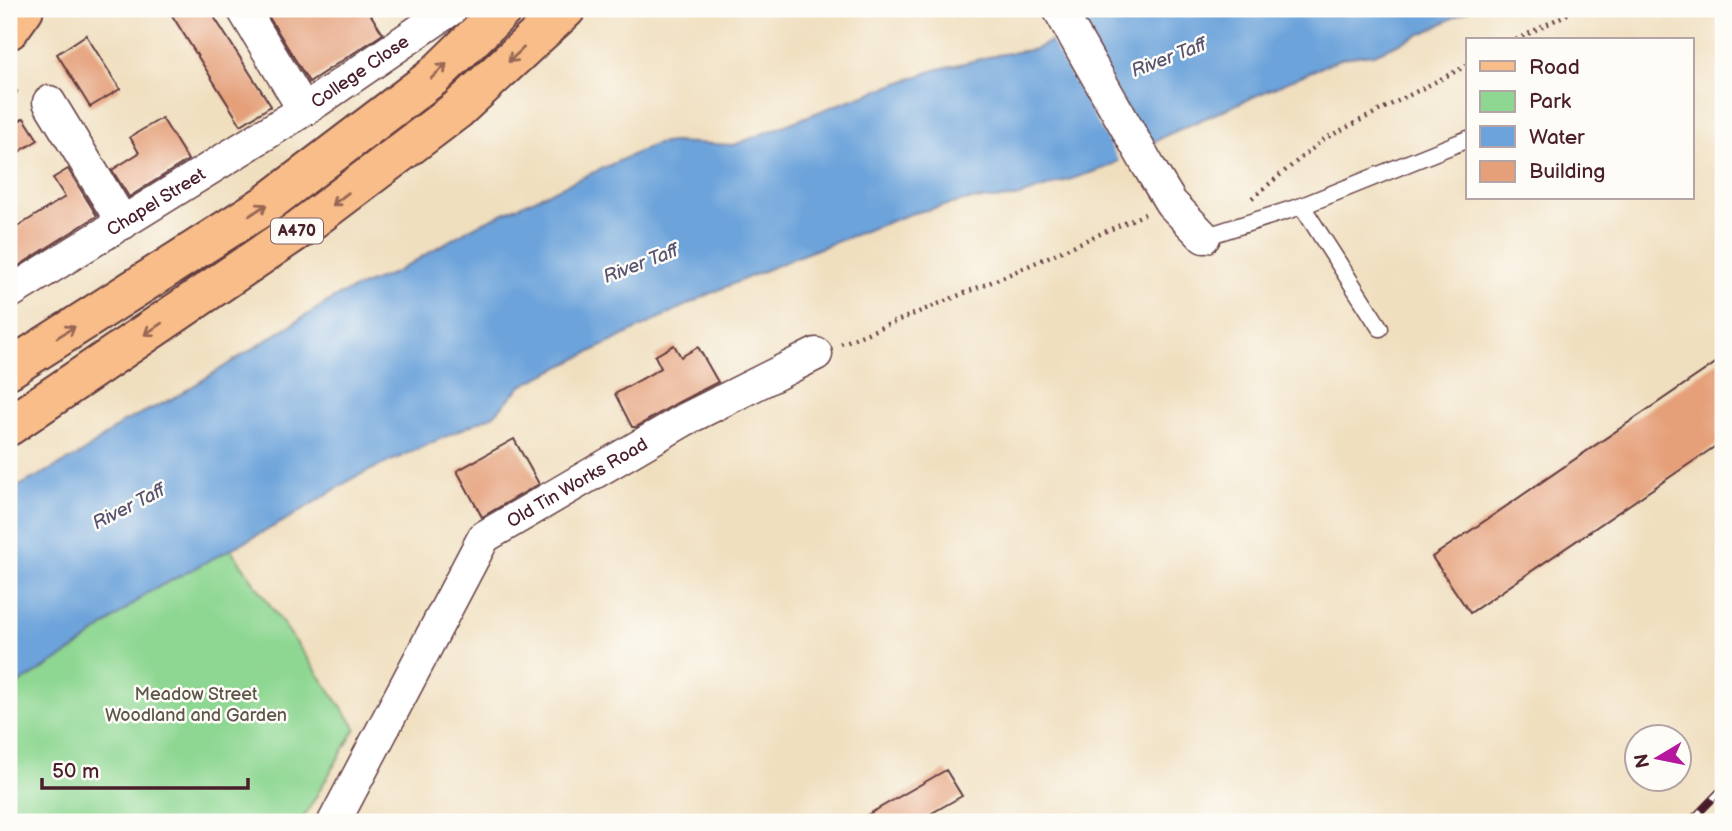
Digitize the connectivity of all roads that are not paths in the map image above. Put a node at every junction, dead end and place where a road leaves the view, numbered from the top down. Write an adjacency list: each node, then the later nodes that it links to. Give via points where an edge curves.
1 (24, 9): 7 (main road)
2 (243, 9): 9 (street)
3 (451, 9): 9 (street, College Close)
4 (503, 9): 17 (main road, A470, one-way to 4, via 265,205 432,78)
5 (566, 9): 18 (main road, A470, one-way to 18, via 457,110 301,228)
6 (1059, 9): 13 (street, via 1171,203)
7 (9, 30)
8 (49, 102): 12 (street)
9 (304, 110): 12 (street, Chapel Street)
10 (1466, 140): 11 (lane)
11 (1302, 205): 13 (lane); 15 (lane)
12 (123, 223): 14 (street, Chapel Street)
13 (1204, 237)
14 (9, 293)
15 (1380, 328)
16 (816, 354): 19 (street, Old Tin Works Road, via 686,419 484,537)
17 (9, 369)
18 (9, 426)
19 (334, 822)

